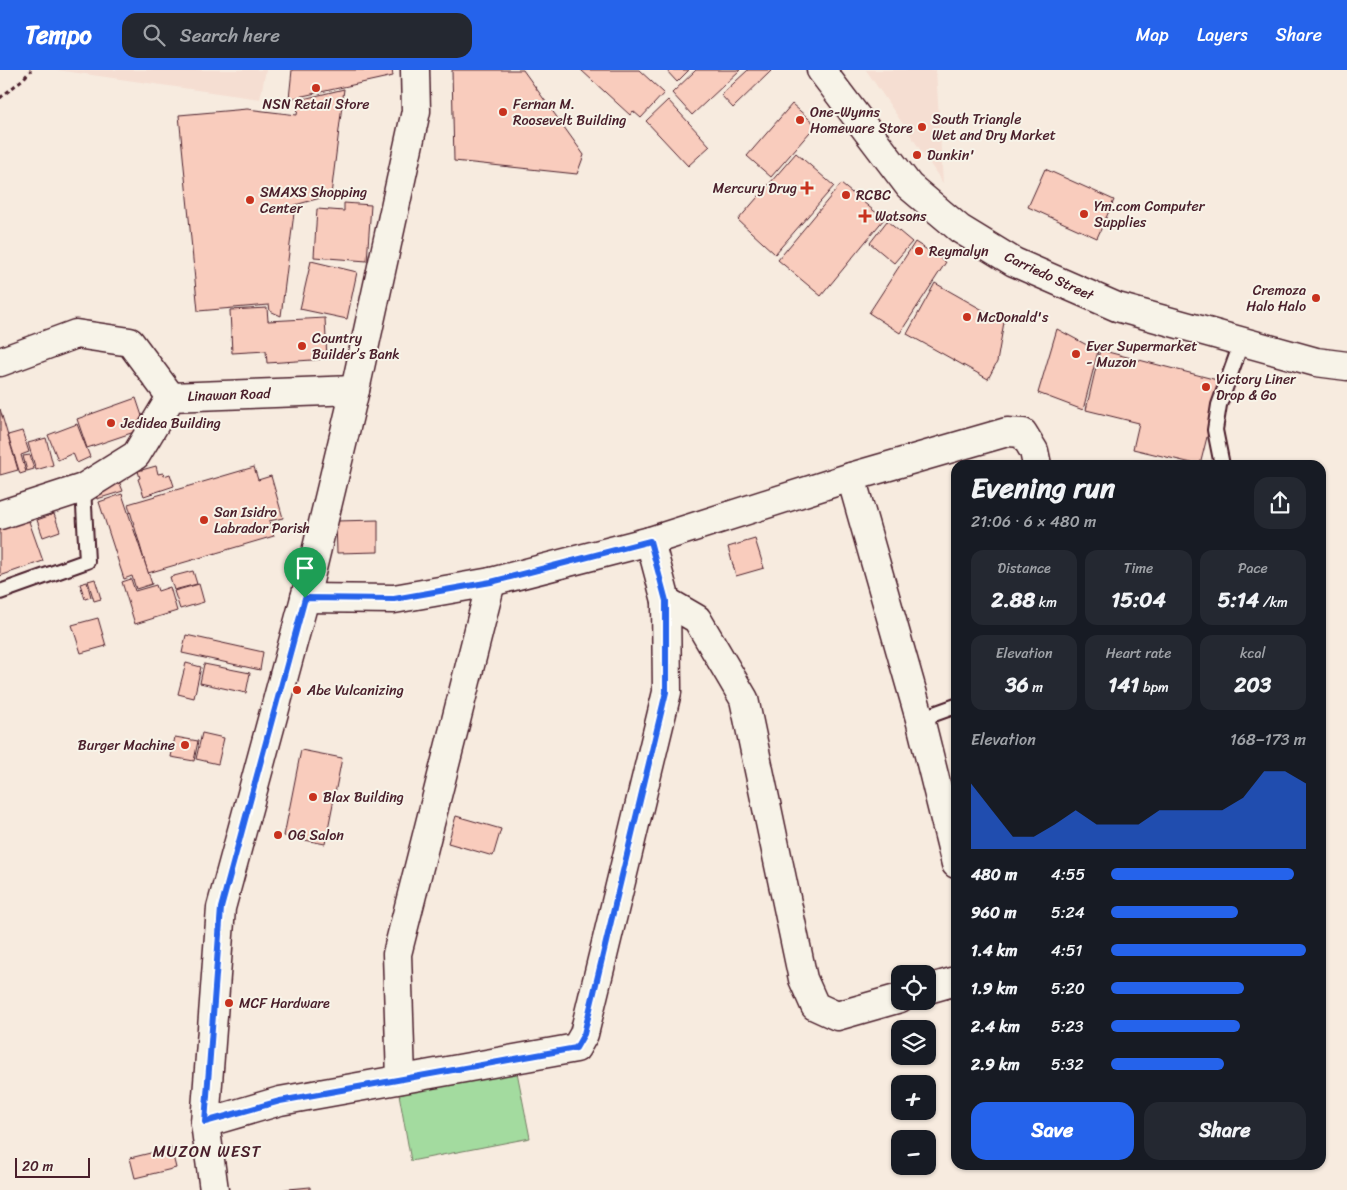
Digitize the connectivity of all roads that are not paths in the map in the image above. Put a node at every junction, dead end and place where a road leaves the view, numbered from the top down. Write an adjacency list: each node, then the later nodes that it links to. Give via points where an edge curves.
1 (415, 70): 6 (street, via 416,111)
2 (821, 70): 3 (street, Carriedo Street, via 909,186 960,229 1014,262 1117,307)
3 (1242, 341): 5 (street, Carriedo Street, via 1316,362); 9 (lane, via 1215,430)
4 (0, 362): 7 (street, via 76,334 130,342)
5 (1347, 366)
6 (355, 390): 7 (street, Linawan Road); 16 (street)
7 (171, 397): 11 (street, Linawan Road, via 136,455)
8 (1036, 460): 10 (street, via 1023,433 1007,432)
9 (1221, 460)
10 (851, 477): 13 (street); 19 (street)
11 (83, 488): 12 (street, Linawan Road); 15 (lane, via 87,561)
12 (0, 515)
13 (650, 541): 14 (street); 17 (street)
14 (491, 582): 16 (street, via 394,599); 24 (street, via 398,954)
15 (0, 592)
16 (305, 598): 25 (street, via 221,908)
17 (666, 601): 23 (street, via 697,619 744,699 803,979 815,1006 838,1016); 24 (street, via 666,692 584,1034 576,1048)
18 (951, 708): 19 (lane)
19 (920, 718): 20 (street)
20 (951, 844)
21 (951, 983): 22 (street)
22 (936, 987)
23 (891, 1001)
24 (401, 1079): 25 (street, via 280,1101)
25 (205, 1122): 26 (street)
26 (214, 1190)

